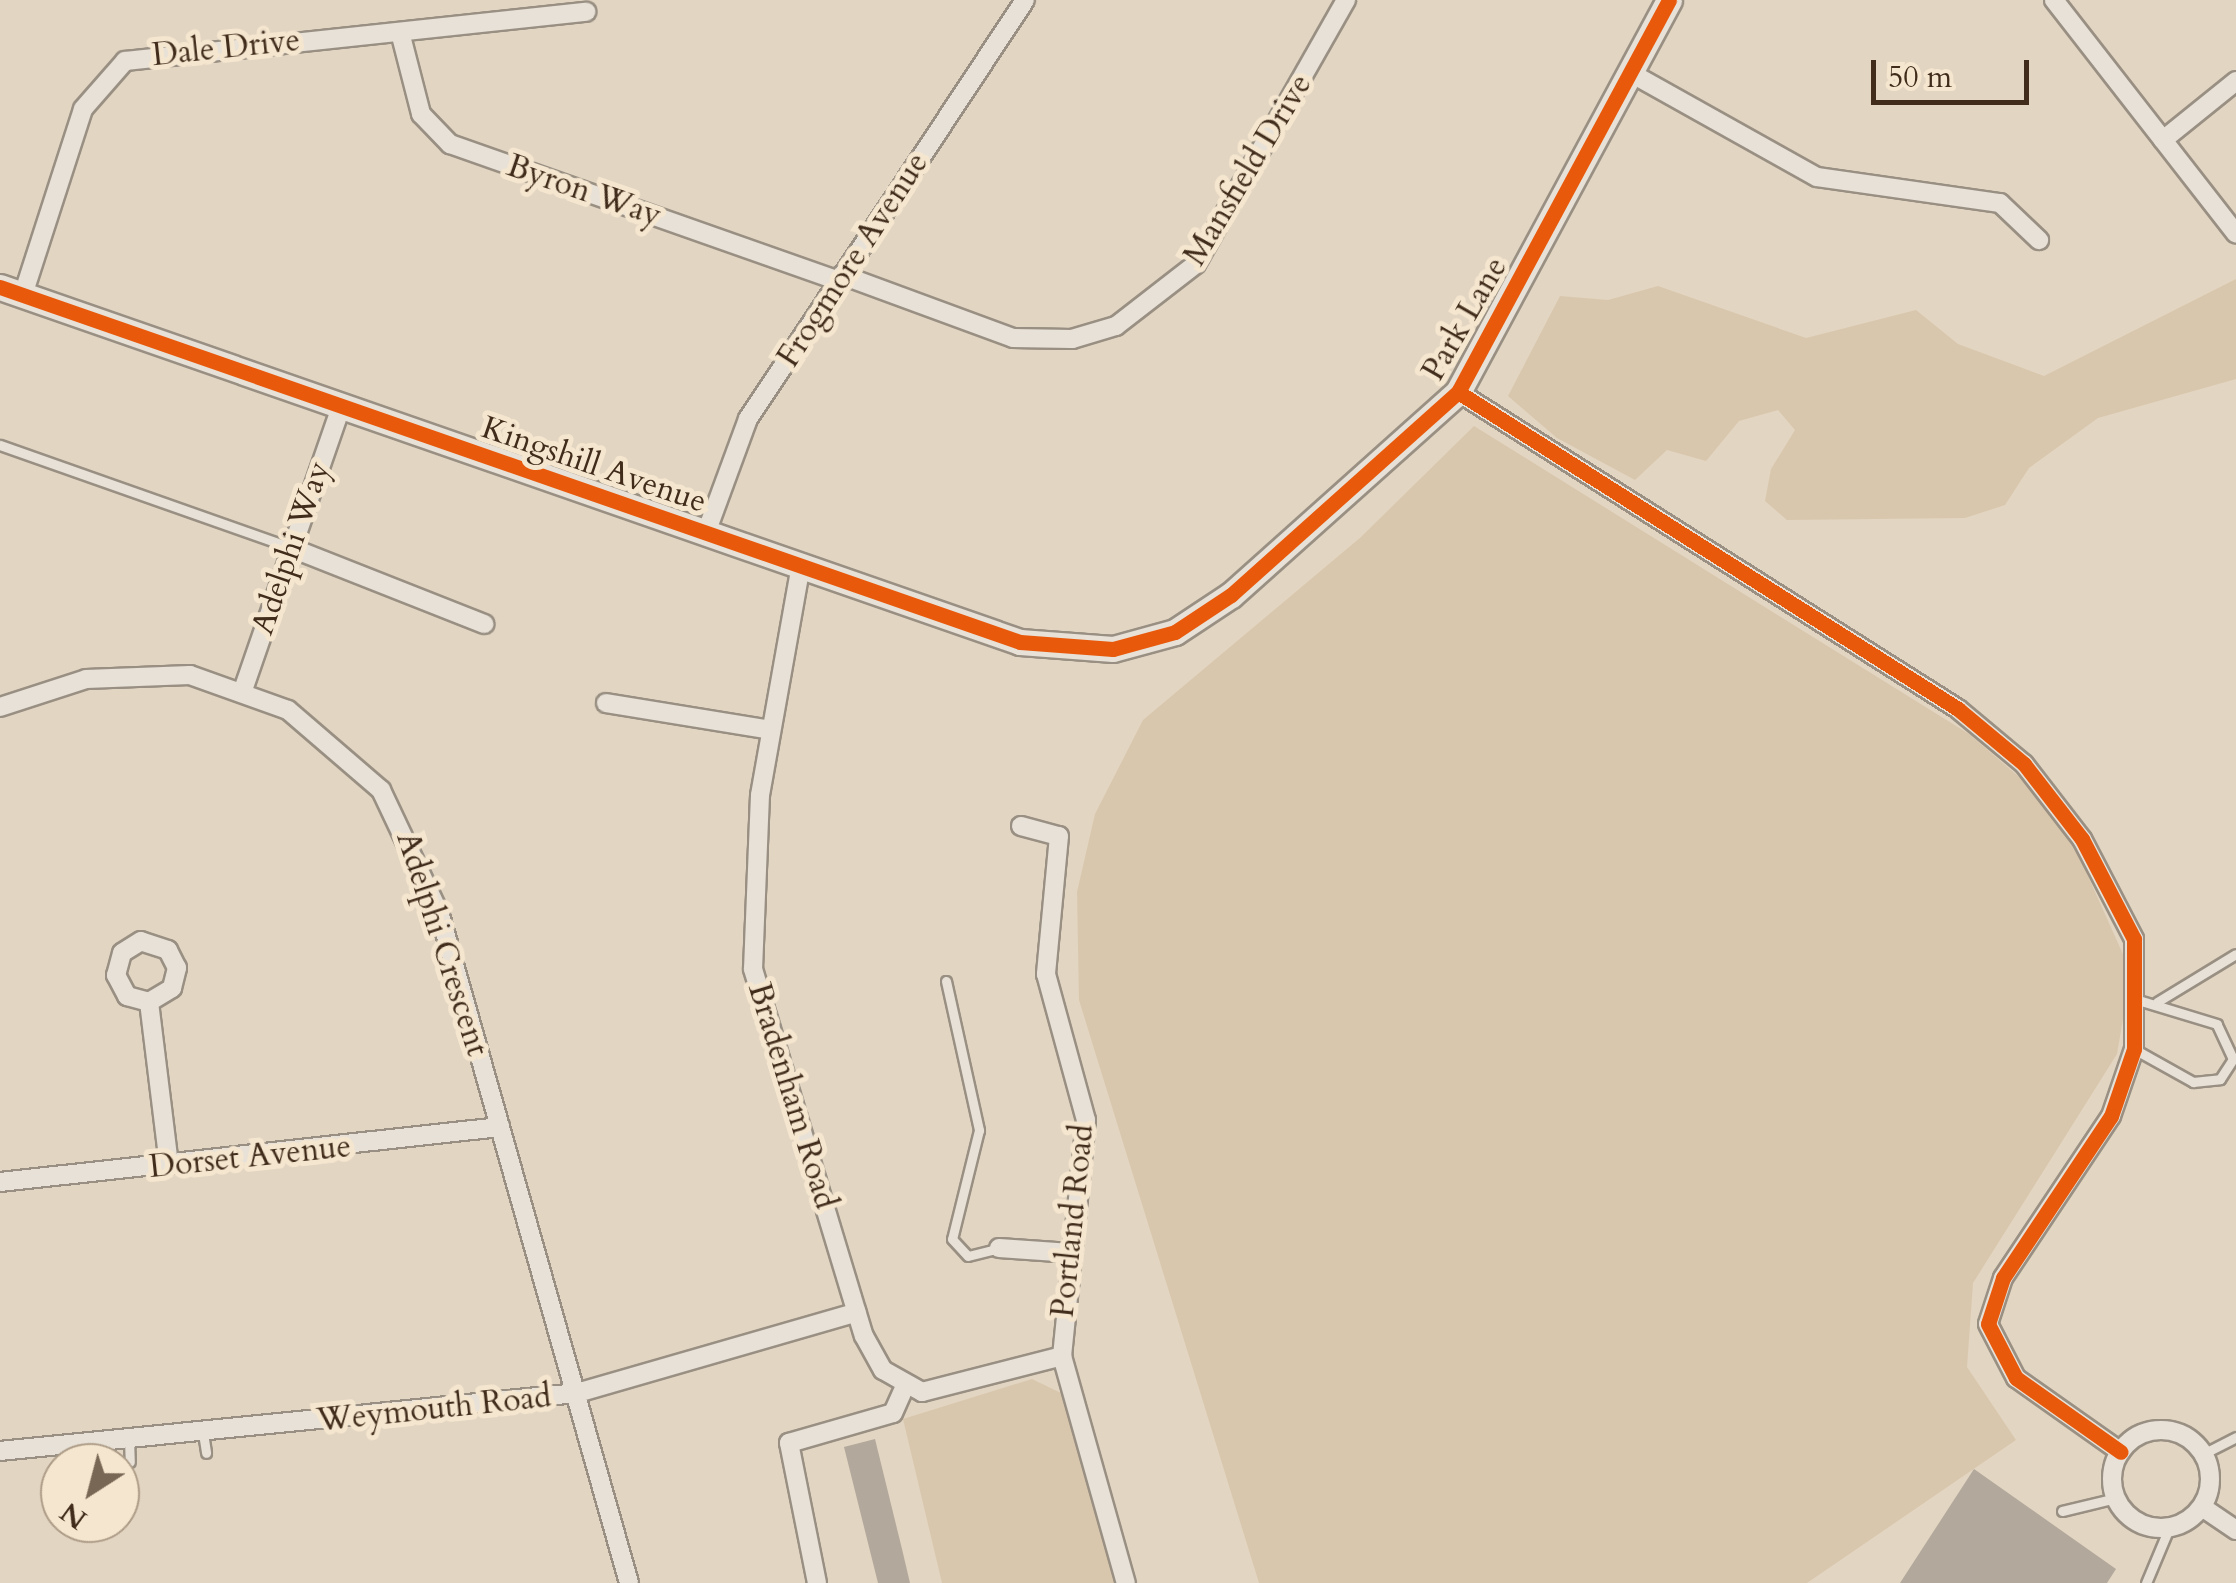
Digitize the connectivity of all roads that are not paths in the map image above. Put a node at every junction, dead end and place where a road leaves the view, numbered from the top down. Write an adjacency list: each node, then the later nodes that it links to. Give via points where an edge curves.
1 (1025, 0): 12 (street, Frogmore Avenue)
2 (1346, 0): 12 (street, Mansfield Drive, via 1208,248 1133,316 1072,339 1013,338)
3 (1669, 0): 7 (street, Park Lane)
4 (2054, 0): 9 (street)
5 (586, 12): 6 (street, Dale Drive)
6 (400, 32): 12 (street, Byron Way, via 420,114 450,144); 13 (street, Dale Drive, via 152,52 116,67 83,108)
7 (1629, 72): 11 (street, via 1817,177 2000,203); 14 (street, Park Lane)
8 (2236, 81): 9 (street)
9 (2163, 140): 10 (street)
10 (2236, 234)
11 (2040, 240)
12 (840, 278): 17 (street, Frogmore Avenue, via 748,419)
13 (11, 291): 15 (street, Kingshill Avenue)
14 (1458, 392): 21 (street, Park Lane, via 1244,584); 29 (street, via 2006,746 2060,807 2118,904)
15 (341, 406): 17 (street, Kingshill Avenue); 18 (street, Adelphi Way)
16 (0, 445): 18 (lane)
17 (706, 533): 19 (street, Kingshill Avenue)
18 (290, 547): 20 (street); 22 (street, Adelphi Way)
19 (801, 565): 21 (street, Kingshill Avenue, via 1048,648 1113,649); 25 (street, Bradenham Road)
20 (484, 624)
21 (1175, 632)
22 (243, 690): 24 (street, Adelphi Crescent, via 190,675 114,674); 32 (street, Adelphi Crescent, via 342,748 396,811 440,915)
23 (606, 704): 25 (street)
24 (0, 707)
25 (771, 730): 37 (street, Bradenham Road, via 753,969)
26 (1021, 826): 36 (street, Portland Road, via 1059,836 1046,974 1086,1120)
27 (2236, 954): 29 (lane)
28 (946, 982): 35 (lane, via 979,1130 952,1239 968,1256)
29 (2147, 1001): 31 (street); 31 (lane, via 2216,1024 2233,1050 2230,1068 2193,1082)
30 (149, 1002): 33 (street)
31 (2134, 1049): 46 (street, via 2111,1116 2003,1278 1988,1324 2016,1378)
32 (500, 1127): 33 (street, Dorset Avenue); 40 (street, Adelphi Crescent)
33 (169, 1165): 34 (street, Dorset Avenue)
34 (0, 1182)
35 (1000, 1248): 36 (street)
36 (1070, 1253): 38 (street, Portland Road)
37 (857, 1312): 39 (street, Bradenham Road, via 875,1360); 40 (street, Weymouth Road)
38 (1062, 1356): 39 (street, via 940,1391); 56 (street, Portland Road)
39 (905, 1386): 55 (street, via 893,1413 788,1444)
40 (577, 1394): 41 (street, Weymouth Road); 54 (street, Adelphi Crescent)
41 (204, 1433): 43 (street, Weymouth Road); 47 (lane)
42 (2236, 1437): 48 (lane)
43 (128, 1439): 44 (lane); 45 (street, Weymouth Road)
44 (128, 1443)
45 (0, 1451)
46 (2121, 1452): 48 (street, via 2162,1431); 49 (street)
47 (206, 1453)
48 (2203, 1454): 50 (street, via 2210,1475)
49 (2116, 1498): 51 (lane); 52 (street, via 2132,1518)
50 (2202, 1507): 52 (street); 53 (street)
51 (2062, 1511)
52 (2169, 1528): 57 (lane)
53 (2236, 1530)
54 (629, 1583)
55 (817, 1583)
56 (1126, 1583)
57 (2146, 1583)

